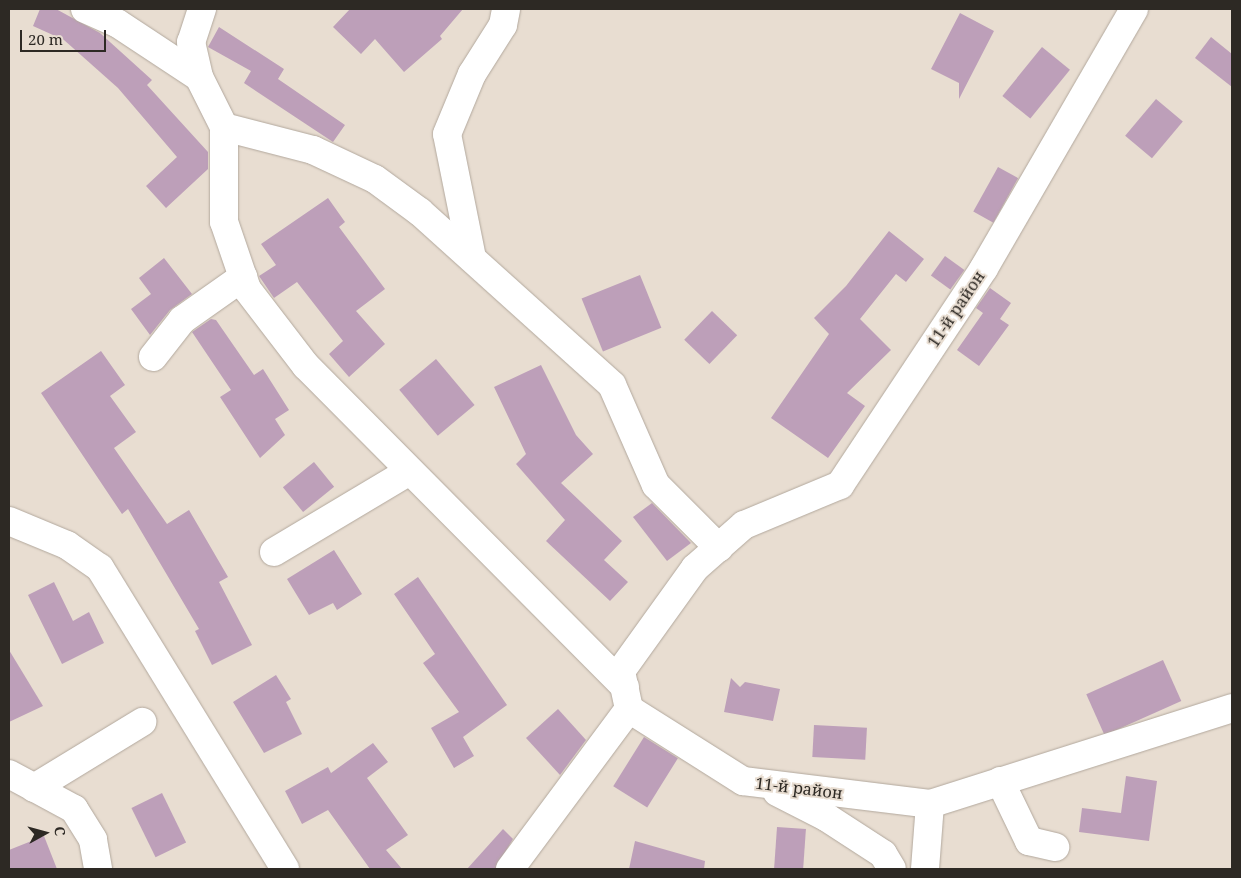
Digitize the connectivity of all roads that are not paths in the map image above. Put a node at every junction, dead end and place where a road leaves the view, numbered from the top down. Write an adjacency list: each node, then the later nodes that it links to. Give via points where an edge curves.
1 (85, 9): 5 (street, via 117,23)
2 (202, 9): 5 (street, via 191,42)
3 (506, 9): 7 (street, via 503,25 472,74 447,134)
4 (1134, 9): 12 (street, 11-й район, via 984,268 840,485 744,525)
5 (199, 77): 6 (street)
6 (224, 127): 7 (street, via 313,150 375,179); 8 (street, 11-й район, via 224,222)
7 (472, 258): 12 (street, via 612,385 656,484)
8 (243, 277): 9 (street, via 182,320); 10 (street, 11-й район, via 247,290 306,366)
9 (153, 357)
10 (410, 471): 13 (street); 14 (street, 11-й район)
11 (9, 521): 24 (street, via 67,545 100,568)
12 (719, 548): 14 (street, 11-й район, via 696,568 621,671)
13 (274, 552)
14 (627, 698): 19 (street, 11-й район, via 744,781); 25 (street)
15 (1232, 708): 18 (street, 11-й район)
16 (142, 722): 20 (street)
17 (9, 774): 20 (street)
18 (1000, 782): 21 (street, 11-й район); 22 (street, via 1029,841)
19 (760, 783): 21 (street, 11-й район); 26 (street, via 883,854)
20 (34, 788): 23 (street, via 74,809 93,840)
21 (930, 804): 27 (street)
22 (1055, 846)
23 (98, 869)
24 (285, 869)
25 (510, 869)
26 (892, 869)
27 (925, 869)

